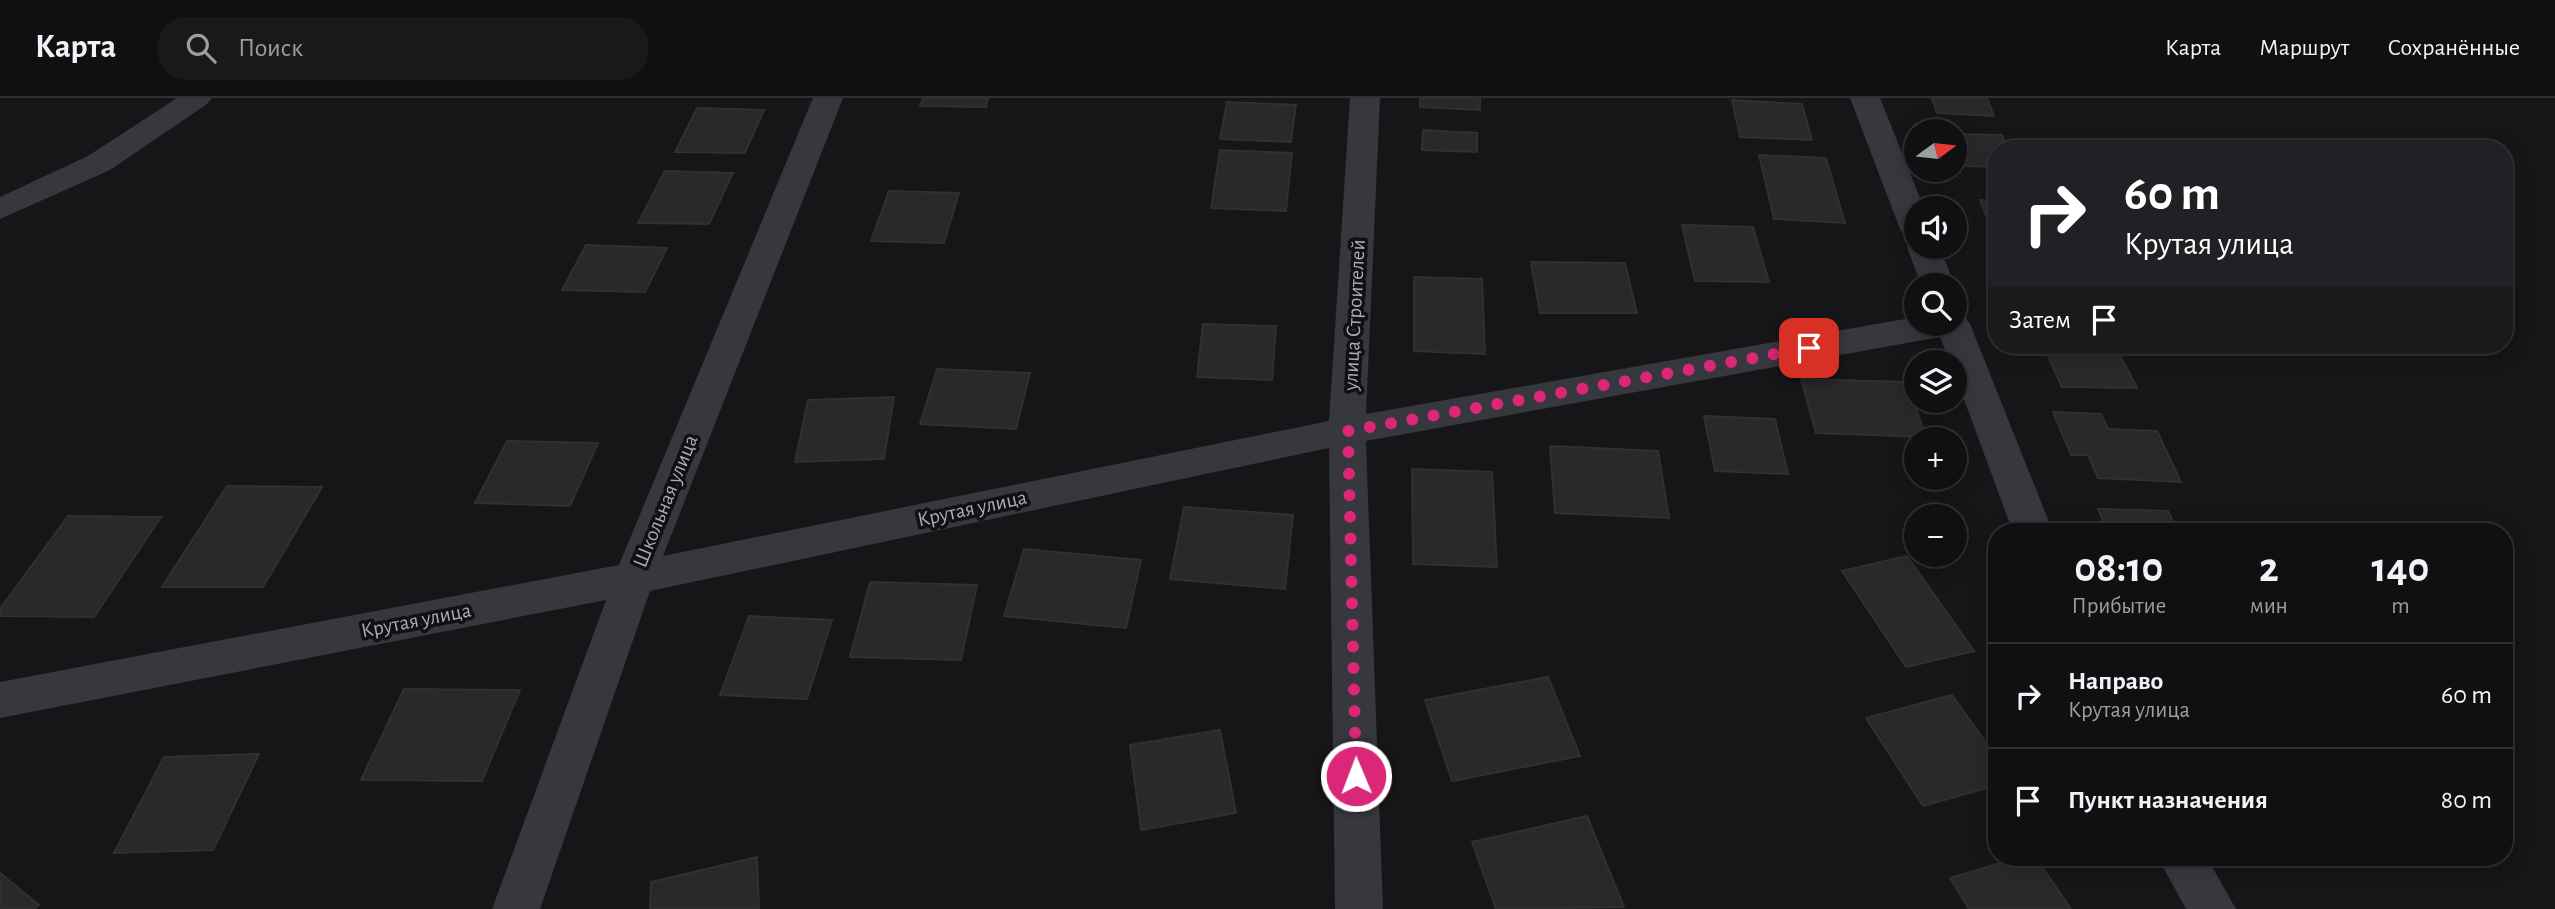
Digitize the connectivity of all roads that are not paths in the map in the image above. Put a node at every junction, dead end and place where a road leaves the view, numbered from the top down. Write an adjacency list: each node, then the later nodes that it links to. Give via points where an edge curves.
1 (197, 98): 6 (street, via 99,163)
2 (828, 98): 11 (street, Школьная улица)
3 (1365, 98): 9 (street, улица Строителей)
4 (1865, 98): 5 (street)
5 (1904, 198)
6 (0, 209)
7 (1904, 331): 9 (street, Крутая улица)
8 (1958, 336): 10 (street)
9 (1348, 431): 11 (street, Крутая улица); 15 (street, улица Строителей)
10 (2030, 523)
11 (634, 578): 12 (street, Крутая улица); 14 (street, Школьная улица)
12 (0, 700)
13 (2186, 866): 16 (street)
14 (516, 909)
15 (1359, 909)
16 (2212, 909)

